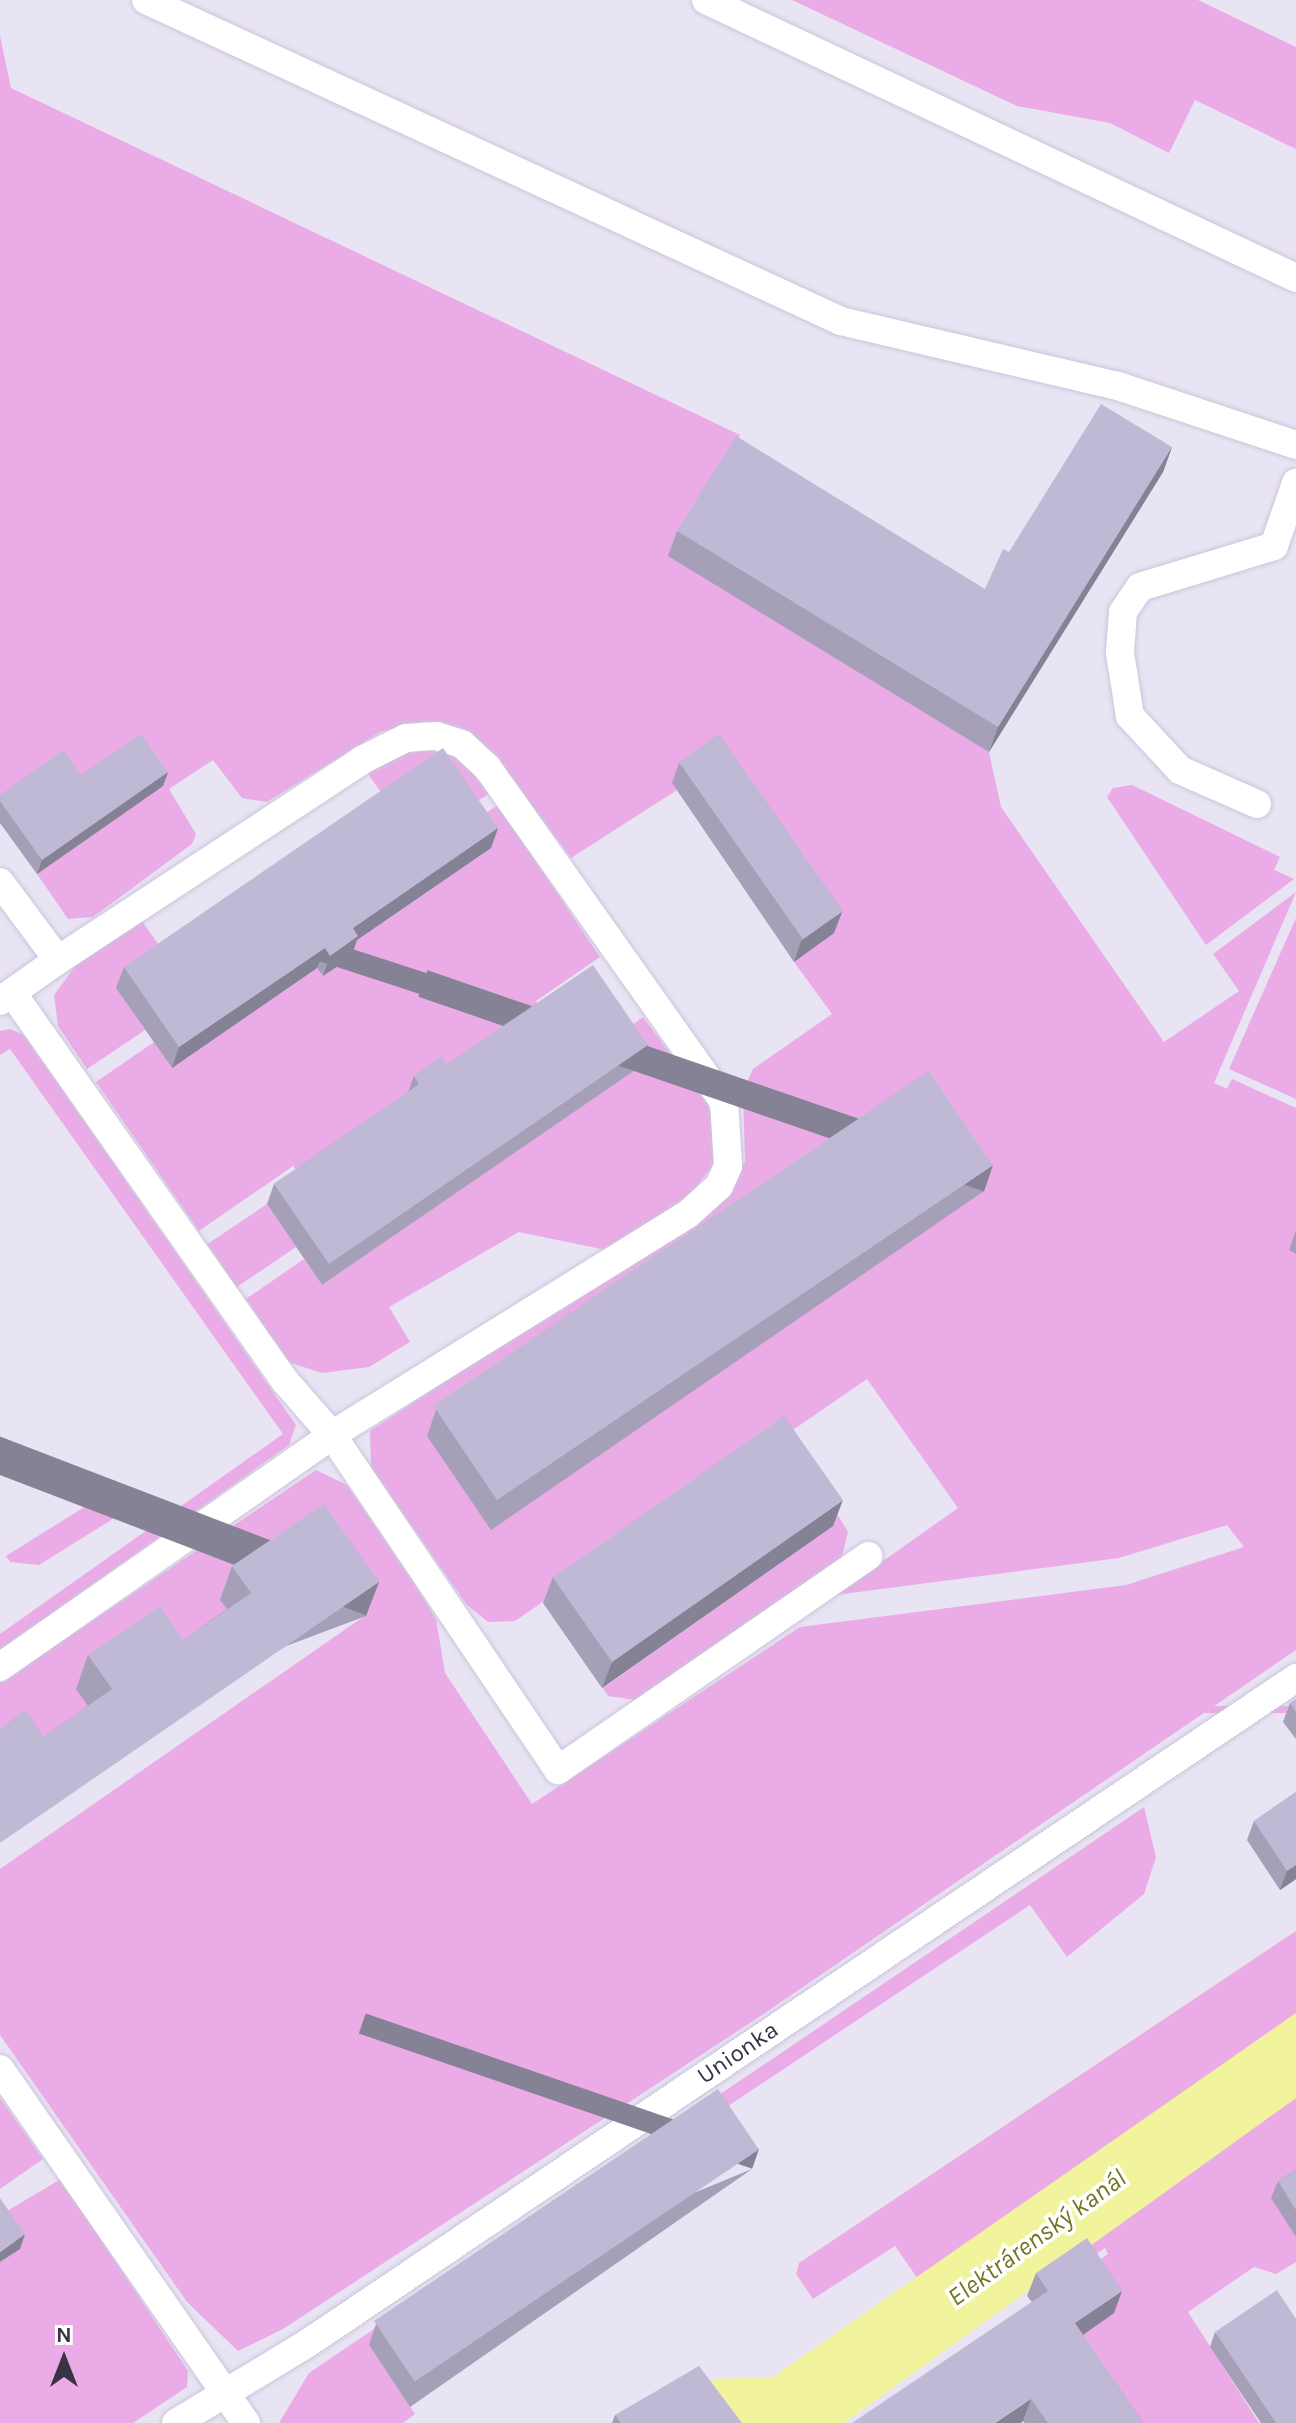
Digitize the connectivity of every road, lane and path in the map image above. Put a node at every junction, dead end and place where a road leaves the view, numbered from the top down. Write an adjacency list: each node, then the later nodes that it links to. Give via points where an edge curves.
1 (146, 0): 4 (lane, via 841,321 1118,386)
2 (706, 0): 3 (lane)
3 (1296, 278)
4 (1296, 445)
5 (1296, 483): 6 (lane, via 1274,546 1140,587 1123,612 1120,653 1130,716 1180,770)
6 (1257, 804)
7 (0, 882): 8 (lane)
8 (58, 960): 9 (lane); 10 (lane, via 362,760 406,738 436,736 462,744 487,767 724,1102 728,1166 719,1186 688,1214)
9 (6, 997): 10 (lane, via 285,1381)
10 (332, 1435): 11 (lane, via 558,1770); 12 (lane)
11 (868, 1556)
12 (0, 1667)
13 (1296, 1678): 15 (lane, Unionka)
14 (0, 2069): 15 (lane)
15 (229, 2394): 16 (lane, Unionka); 17 (lane)
16 (176, 2423)
17 (246, 2423)

